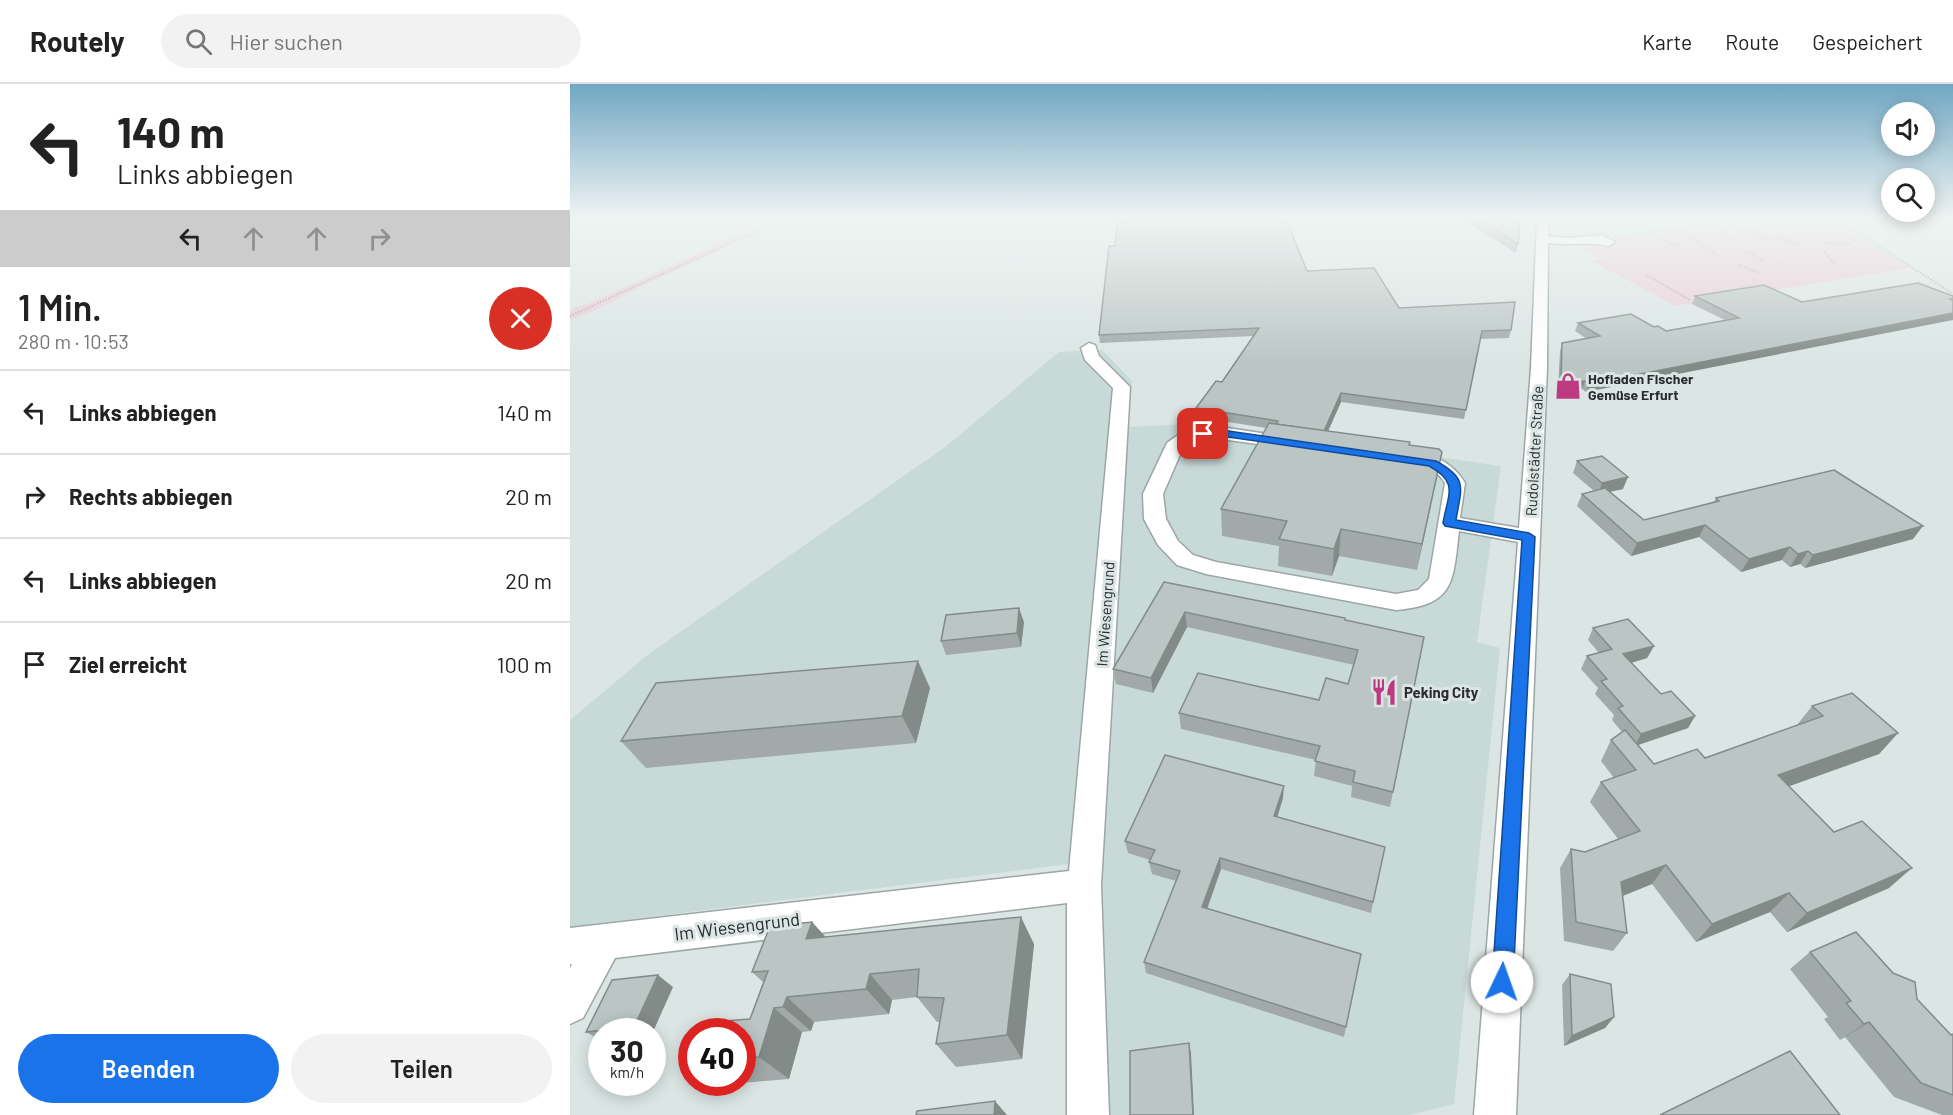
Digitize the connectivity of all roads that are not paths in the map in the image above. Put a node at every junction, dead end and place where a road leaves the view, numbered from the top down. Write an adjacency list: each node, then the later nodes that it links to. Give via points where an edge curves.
1 (1543, 267): 6 (street, Rudolstädter Straße)
2 (1090, 352): 7 (street, Im Wiesengrund, via 1122,387)
3 (1315, 446): 5 (street, via 1221,433 1185,440 1174,447 1153,494 1155,519 1168,545 1185,560 1214,569 1414,602 1439,587)
4 (1386, 455): 5 (street, via 1432,463 1449,472 1455,483)
5 (1449, 523): 6 (street)
6 (1529, 537): 11 (street, Rudolstädter Straße)
7 (1084, 885): 8 (street, Im Wiesengrund); 10 (street, Im Wiesengrund)
8 (587, 944): 9 (street, Im Wiesengrund)
9 (570, 1005)
10 (1088, 1115)
11 (1495, 1115)

